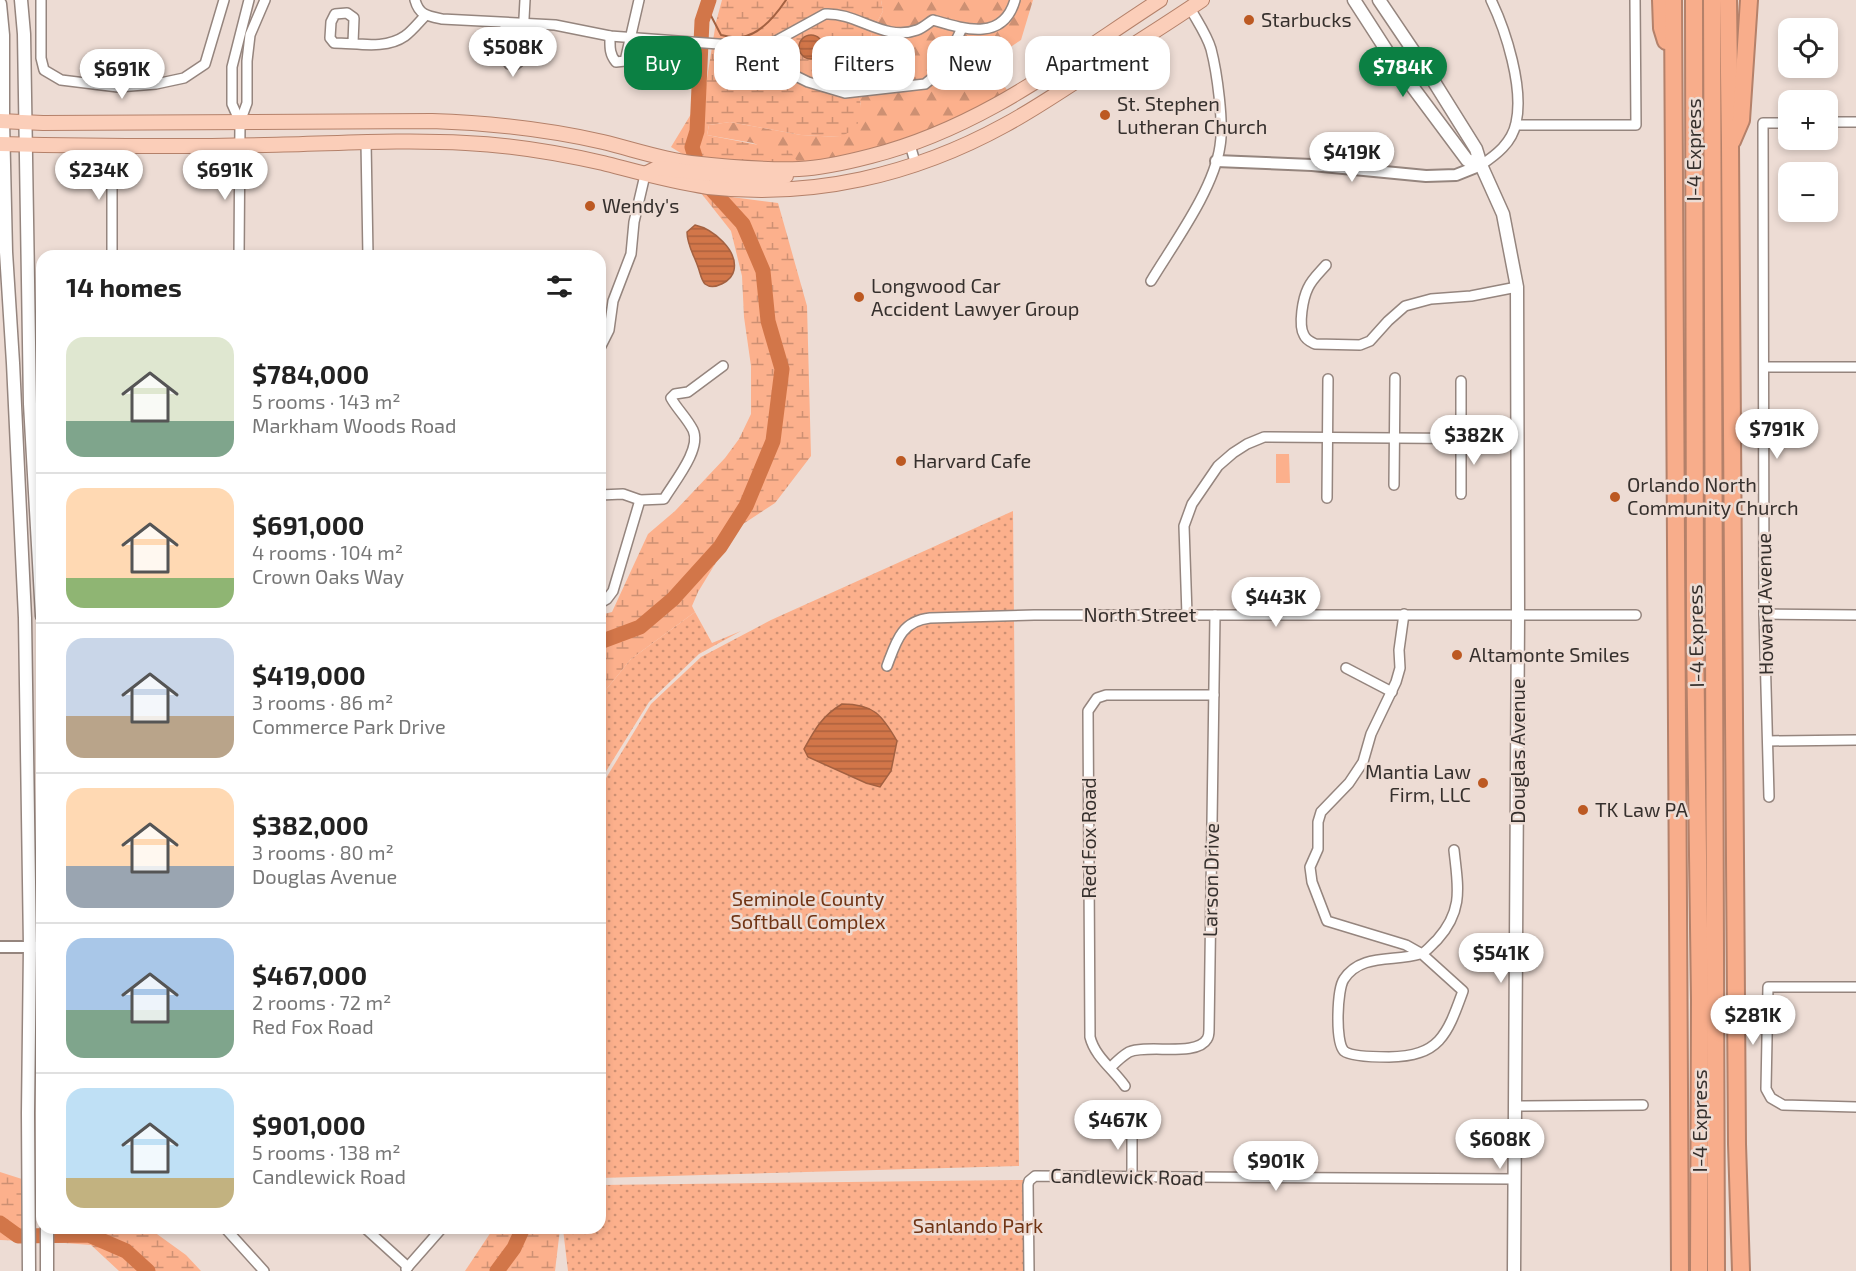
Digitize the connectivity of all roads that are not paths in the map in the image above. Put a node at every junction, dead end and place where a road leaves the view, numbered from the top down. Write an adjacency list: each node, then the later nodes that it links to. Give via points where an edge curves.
1 (21, 0): 37 (main road)
2 (41, 0): 3 (street, via 44,70 61,80 118,87 184,78 206,64)
3 (224, 0)
4 (249, 0): 38 (street, via 232,67 232,104)
5 (271, 0): 21 (street)
6 (415, 0): 24 (street)
7 (525, 0): 26 (street)
8 (639, 0): 29 (street)
9 (1015, 0): 27 (street, via 1004,21 981,31)
10 (1160, 0): 46 (main road, via 996,106)
11 (1354, 0): 52 (main road, via 1394,62 1467,160)
12 (1379, 0): 52 (main road, Douglas Avenue, via 1476,149)
13 (1491, 0): 42 (street, via 1510,52 1518,109)
14 (1635, 0): 42 (street, via 1636,125)
15 (1660, 0): 34 (highway, via 1662,28)
16 (1673, 0): 34 (highway)
17 (1694, 0): 119 (highway, I-4 Express)
18 (1712, 0): 120 (highway, I-4 Express)
19 (1728, 0): 47 (highway)
20 (1749, 0): 47 (highway, via 1741,120)
21 (264, 3): 38 (street, via 250,35 247,103)
22 (0, 4): 36 (main road)
23 (1196, 4): 50 (street, via 1211,48 1221,119); 51 (main road, via 1006,124 952,152)
24 (425, 16): 25 (street); 32 (street, via 395,42)
25 (505, 24): 26 (street); 26 (street, via 505,55 509,64 515,65 522,55)
26 (524, 24): 28 (street, via 555,25)
27 (962, 28): 30 (street, via 933,20 918,30 895,32 825,14); 35 (street, via 942,70 925,84 845,93)
28 (610, 36): 31 (street); 33 (street, via 612,57 616,62)
29 (631, 36)
30 (785, 36)
31 (624, 37)
32 (353, 43)
33 (624, 62)
34 (1674, 69): 118 (highway)
35 (800, 78)
36 (1, 121): 37 (main road); 44 (main road)
37 (25, 122): 38 (main road); 45 (main road)
38 (240, 122): 49 (street); 53 (main road, via 432,121 509,125 604,142)
39 (1838, 122): 40 (street)
40 (1856, 122)
41 (1778, 123): 63 (street, Howard Avenue, via 1763,123)
42 (1516, 125): 52 (street, via 1498,154)
43 (366, 142): 49 (main road); 54 (main road, via 501,146 574,157); 57 (street)
44 (2, 144): 45 (main road); 97 (main road)
45 (25, 145): 48 (main road); 77 (main road)
46 (910, 145): 51 (street); 53 (main road, via 856,160 800,169 789,176 760,178)
47 (1730, 145): 121 (highway)
48 (112, 146): 49 (main road); 55 (street)
49 (239, 146): 56 (street)
50 (1216, 161): 52 (street, via 1312,165 1426,177 1456,175); 59 (street, via 1199,201)
51 (916, 165): 54 (main road, via 882,176 790,189 734,189)
52 (1481, 165): 60 (main road, Douglas Avenue, via 1503,214)
53 (716, 170): 54 (main road, via 657,168)
54 (645, 175): 61 (street, via 631,254 613,301)
55 (112, 250)
56 (238, 250)
57 (368, 250)
58 (1326, 265): 60 (street, via 1309,285 1302,321 1302,334 1315,344 1360,345 1370,341 1406,306)
59 (1151, 281)
60 (1517, 287): 71 (main road, Douglas Avenue)
61 (606, 336)
62 (723, 366): 76 (street, via 688,392 671,398 694,431 694,451 664,499)
63 (1764, 367): 64 (street); 79 (street, Howard Avenue)
64 (1856, 367)
65 (1395, 378): 69 (street)
66 (1328, 379): 68 (street)
67 (1461, 381): 70 (street)
68 (1327, 437): 69 (street); 75 (street); 80 (street, via 1264,437 1246,444 1218,466 1192,504 1184,526)
69 (1394, 437): 70 (street); 72 (street)
70 (1461, 439): 71 (street); 73 (street)
71 (1518, 439): 83 (main road, Douglas Avenue)
72 (1394, 485)
73 (1461, 494)
74 (606, 495): 76 (street, via 624,494)
75 (1327, 498)
76 (640, 500): 78 (street, via 613,591)
77 (36, 510)
78 (606, 600)
79 (1764, 614): 85 (street); 93 (street, Howard Avenue)
80 (1187, 615): 81 (street, North Street); 86 (street, North Street, via 917,620 902,632)
81 (1215, 615): 82 (street, North Street); 90 (street, Larson Drive)
82 (1404, 615): 83 (street, North Street); 89 (street, via 1400,668)
83 (1518, 615): 84 (street, North Street); 103 (main road, Douglas Avenue)
84 (1636, 615)
85 (1856, 615)
86 (887, 666)
87 (1346, 668): 89 (street)
88 (1087, 692): 91 (street)
89 (1392, 692): 98 (street, via 1363,762 1350,783 1321,812 1318,849 1310,867 1311,882 1327,921 1395,941)
90 (1214, 695): 91 (street, via 1106,696); 100 (street, Larson Drive, via 1207,1039 1191,1048 1130,1052)
91 (1094, 700): 100 (street, Red Fox Road, via 1088,711 1090,1037 1098,1056)
92 (1856, 740): 93 (street)
93 (1768, 741): 94 (street, Howard Avenue)
94 (1769, 797)
95 (1454, 850): 98 (street, via 1457,906 1452,920)
96 (0, 947): 97 (street)
97 (36, 947): 113 (main road, via 28,1113)
98 (1422, 954): 98 (street, via 1463,992 1450,1027 1437,1043 1421,1053 1389,1057 1344,1051 1339,1028 1343,980 1371,960)
99 (1856, 987): 104 (street, via 1768,987 1766,1089 1771,1098 1783,1105)
100 (1111, 1067): 101 (street, Red Fox Road)
101 (1125, 1086)
102 (1643, 1105): 103 (street)
103 (1516, 1106): 107 (main road, Douglas Avenue)
104 (1856, 1107)
105 (1132, 1124): 106 (street)
106 (1132, 1178): 107 (street, Candlewick Road); 116 (street, Candlewick Road, via 1035,1176 1029,1181)
107 (1515, 1179): 117 (main road, Douglas Avenue)
108 (47, 1234): 114 (main road)
109 (230, 1234): 115 (street)
110 (371, 1234): 112 (street)
111 (437, 1234): 112 (street)
112 (406, 1269)
113 (29, 1271)
114 (47, 1271)
115 (264, 1271)
116 (1029, 1271)
117 (1514, 1271)
118 (1680, 1271)
119 (1700, 1271)
120 (1716, 1271)
121 (1741, 1271)

